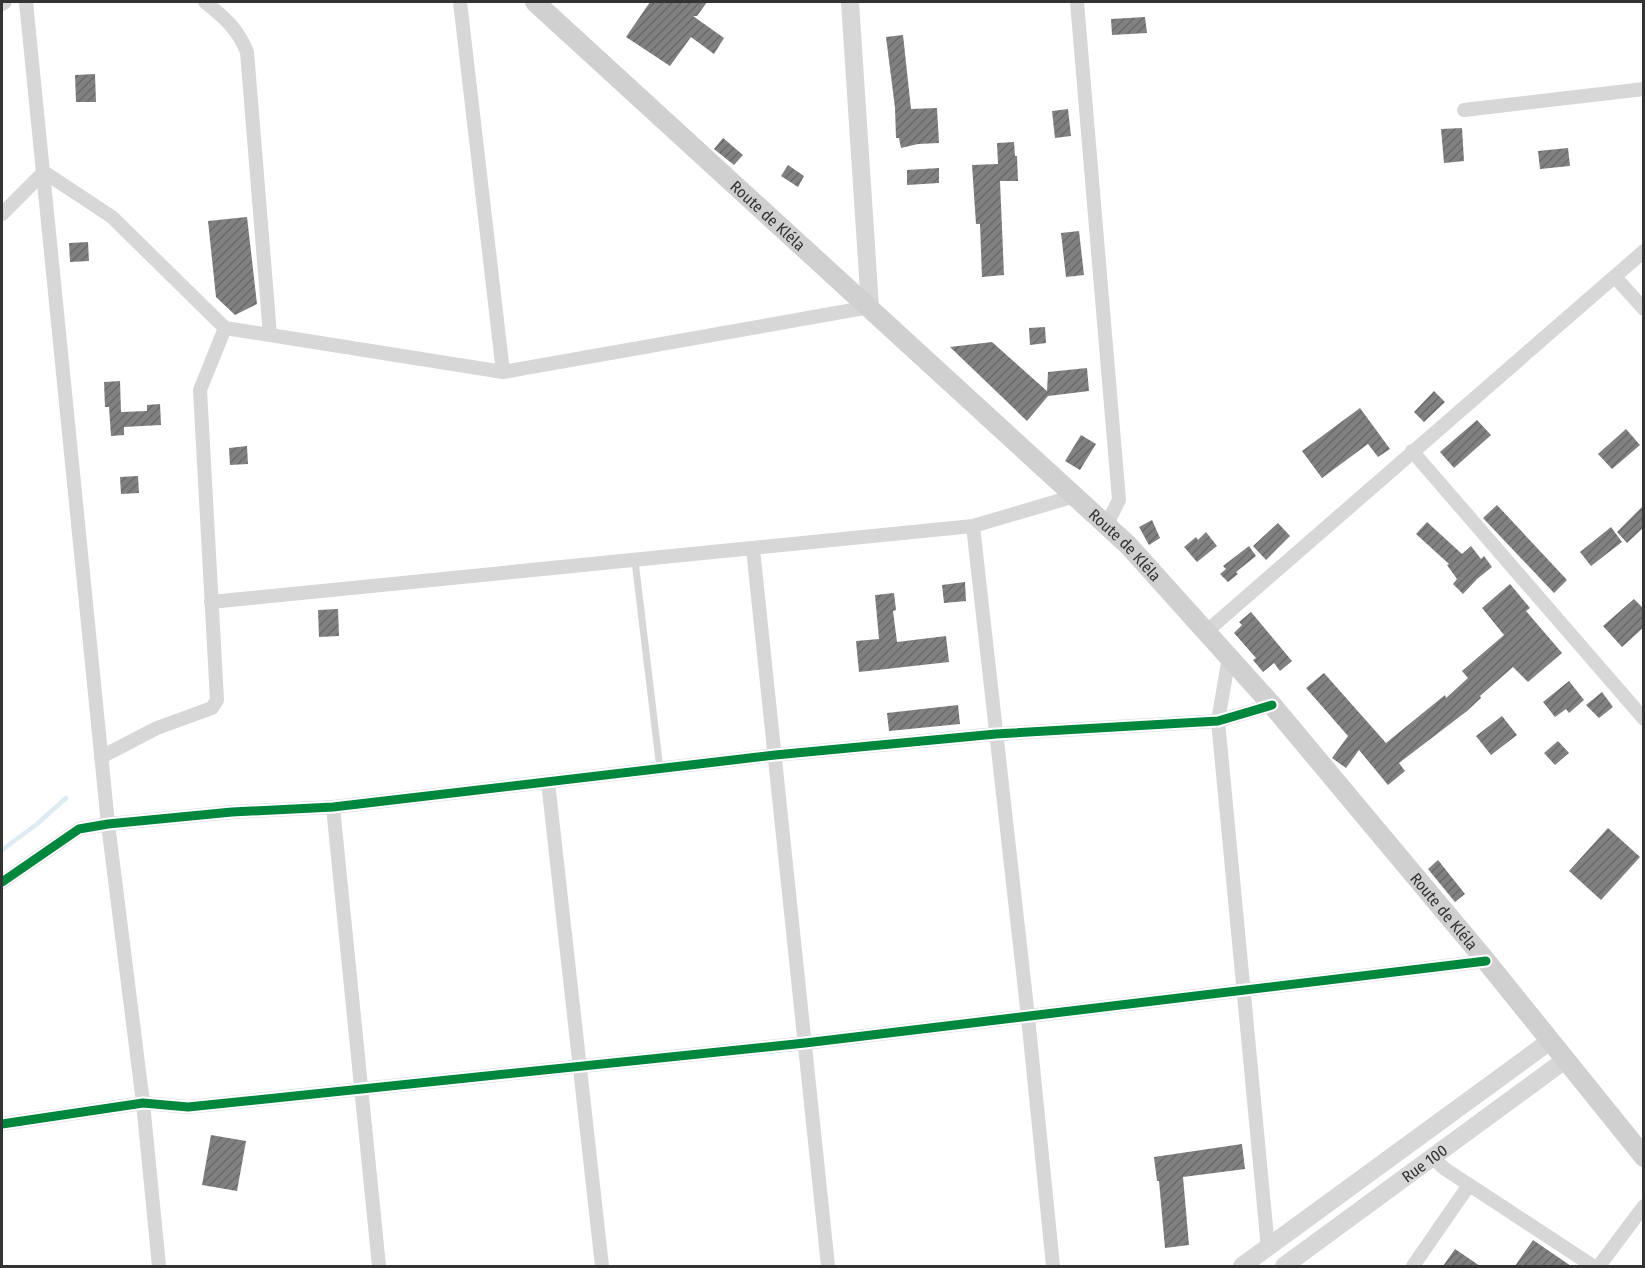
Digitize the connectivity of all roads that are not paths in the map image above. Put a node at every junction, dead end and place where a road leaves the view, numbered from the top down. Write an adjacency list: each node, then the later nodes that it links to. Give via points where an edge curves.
1 (5, 2): 8 (street)
2 (26, 2): 11 (street)
3 (206, 2): 18 (street, via 233,26 247,52)
4 (460, 2): 19 (street)
5 (535, 2): 15 (main road, Route de Kléla)
6 (850, 2): 15 (street)
7 (1077, 2): 22 (street, via 1119,500)
8 (2, 4)
9 (1644, 89): 10 (street)
10 (1464, 110)
11 (44, 172): 12 (street); 17 (street, via 112,217); 34 (street)
12 (2, 214)
13 (1644, 251): 14 (street)
14 (1615, 277): 16 (street); 20 (street)
15 (870, 307): 19 (street); 21 (main road, Route de Kléla)
16 (1644, 309)
17 (225, 328): 18 (street); 26 (street, via 200,390)
18 (270, 335): 19 (street)
19 (503, 372)
20 (1412, 451): 27 (street); 30 (street)
21 (1075, 496): 22 (main road, Route de Kléla); 23 (street)
22 (1107, 524): 27 (main road, Route de Kléla)
23 (973, 526): 24 (street); 32 (street)
24 (753, 549): 25 (street); 33 (street)
25 (636, 561): 26 (street); 35 (lane)
26 (211, 602): 34 (street, via 217,700 212,708 157,728)
27 (1207, 631): 28 (main road, Route de Kléla)
28 (1229, 657): 29 (main road, Route de Kléla); 31 (street)
29 (1272, 705): 31 (street); 40 (main road, Route de Kléla)
30 (1644, 719)
31 (1218, 721): 32 (street); 41 (street)
32 (996, 734): 33 (street); 42 (street)
33 (775, 755): 35 (street); 44 (street)
34 (101, 757): 38 (street)
35 (660, 769): 36 (street)
36 (548, 782): 37 (street); 46 (street)
37 (333, 807): 38 (street); 47 (street)
38 (108, 824): 39 (street, via 79,829); 48 (street)
39 (2, 882)
40 (1486, 961): 41 (street); 43 (main road, Route de Kléla)
41 (1243, 991): 42 (street); 54 (street)
42 (1028, 1017): 44 (street); 60 (street)
43 (1550, 1041): 45 (main road, Route de Kléla); 54 (street)
44 (805, 1043): 46 (street); 59 (street)
45 (1566, 1060): 50 (main road, Route de Kléla); 51 (street, Rue 100)
46 (581, 1065): 47 (street); 57 (street)
47 (363, 1088): 48 (street, via 188,1107); 56 (street)
48 (143, 1103): 49 (street); 55 (street)
49 (2, 1124)
50 (1644, 1157)
51 (1433, 1158): 52 (street); 62 (street, Rue 100)
52 (1468, 1185): 63 (street); 64 (street)
53 (1644, 1206): 65 (street)
54 (1268, 1248): 61 (street)
55 (159, 1266)
56 (379, 1266)
57 (602, 1266)
58 (821, 1266): 59 (street)
59 (828, 1266)
60 (1053, 1266)
61 (1242, 1266)
62 (1284, 1266)
63 (1413, 1266)
64 (1593, 1266)
65 (1599, 1266)

